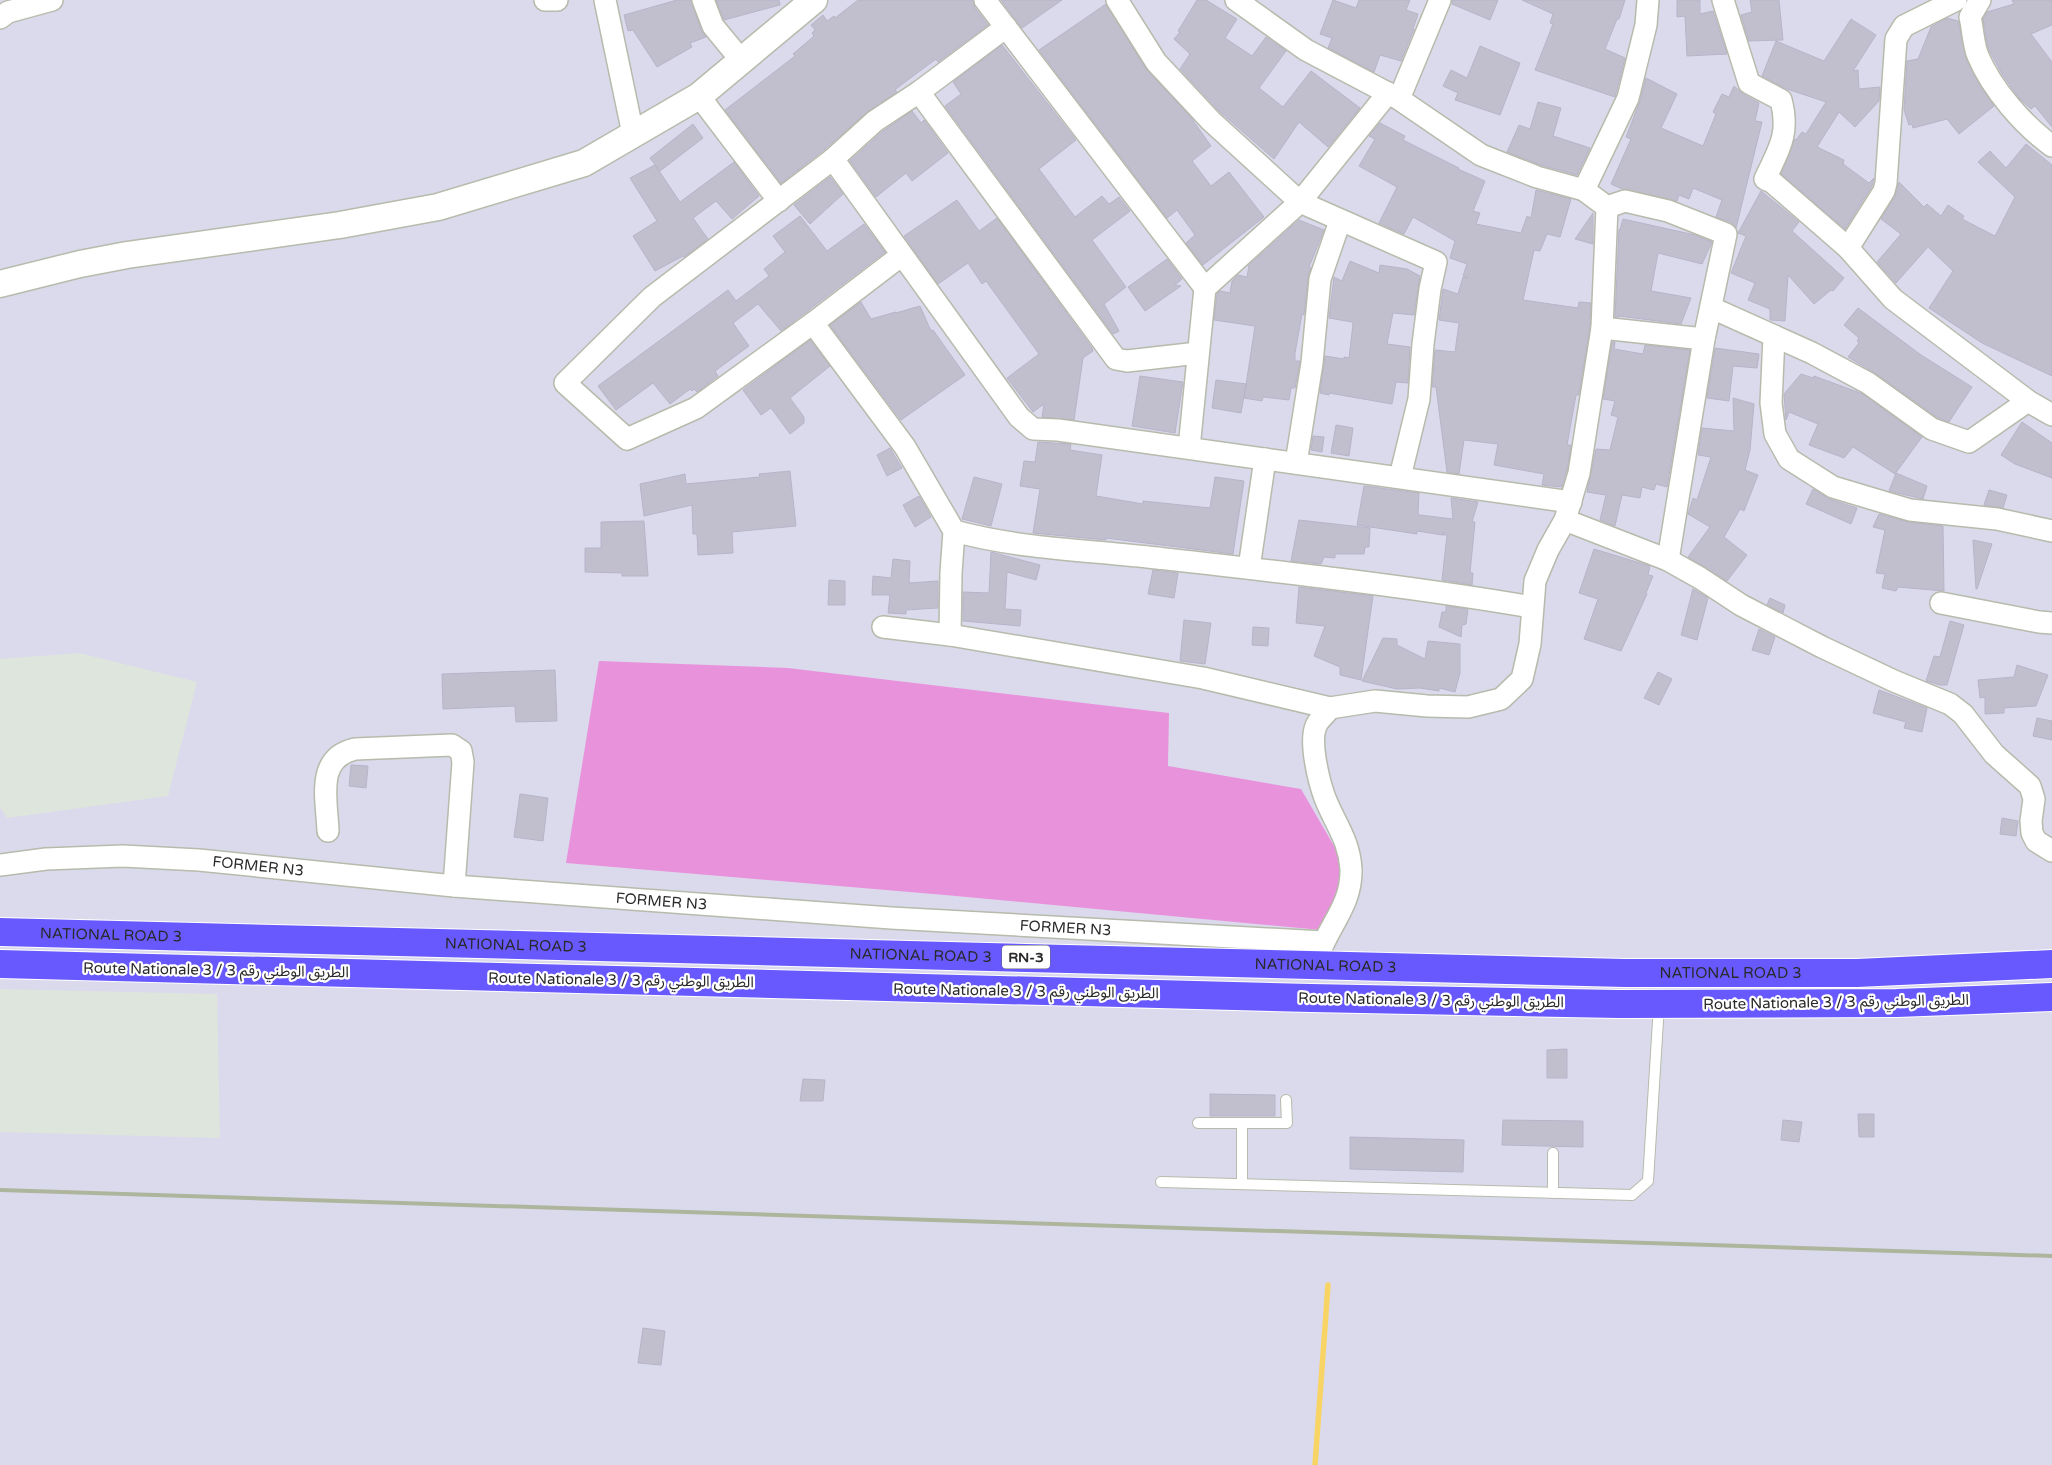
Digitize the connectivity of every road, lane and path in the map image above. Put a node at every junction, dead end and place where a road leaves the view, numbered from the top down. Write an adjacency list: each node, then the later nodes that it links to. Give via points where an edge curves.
1 (52, 0): 15 (street, via 8,12)
2 (545, 0): 3 (street)
3 (557, 0)
4 (605, 0): 21 (street)
5 (703, 0): 17 (street, via 714,26)
6 (814, 0): 17 (street)
7 (985, 0): 16 (street)
8 (1117, 0): 26 (street, via 1156,62 1211,121)
9 (1236, 0): 20 (street, via 1306,50)
10 (1440, 0): 20 (street)
11 (1648, 0): 24 (street, via 1646,25 1628,98)
12 (1723, 0): 29 (street, via 1750,83 1781,100 1785,117 1784,135 1765,179)
13 (1956, 0): 29 (street, via 1904,26 1899,32 1886,184)
14 (1980, 0): 22 (street, via 1970,17 1978,54 1997,92)
15 (0, 18)
16 (1006, 26): 18 (street); 32 (street)
17 (741, 60): 19 (street)
18 (919, 92): 23 (street, via 875,121); 38 (street, via 1116,359 1127,361)
19 (698, 96): 21 (street); 25 (street)
20 (1394, 96): 24 (street, via 1481,155 1537,177); 26 (street)
21 (633, 134): 31 (street, via 584,163 438,207 80,264)
22 (2052, 146)
23 (833, 159): 25 (street); 30 (street)
24 (1584, 190): 27 (street)
25 (779, 200): 34 (street, via 652,297 565,383 627,439 696,408)
26 (1300, 202): 28 (street); 32 (street)
27 (1607, 207): 33 (street, via 1625,200 1668,211 1726,234); 35 (street)
28 (1340, 221): 43 (street, via 1320,279 1312,363); 44 (street, via 1436,262 1423,344 1419,399)
29 (1848, 248): 39 (street, via 1894,299)
30 (902, 255): 34 (street); 41 (street, via 1020,417 1033,429)
31 (0, 284)
32 (1205, 288): 38 (street)
33 (1712, 308): 36 (street); 37 (street)
34 (813, 323): 46 (street, via 904,447)
35 (1602, 328): 37 (street); 45 (street, via 1579,473)
36 (1774, 336): 39 (street, via 1868,383 1932,429 1969,442); 47 (street, via 1771,403 1775,434 1789,459 1832,487 1910,510 1997,519)
37 (1704, 340): 48 (street)
38 (1198, 353): 41 (street)
39 (2028, 401): 40 (street)
40 (2052, 415)
41 (1189, 448): 42 (street)
42 (1265, 459): 43 (street); 49 (street)
43 (1296, 463): 44 (street)
44 (1400, 477): 45 (street)
45 (1568, 511): 48 (street); 51 (street, via 1535,581)
46 (954, 531): 49 (street, via 1022,545); 54 (street)
47 (2052, 531)
48 (1668, 560): 57 (street, via 1740,605 1894,681 1950,704 1963,714 1994,754 2030,786 2034,799 2032,834 2036,841)
49 (1249, 568): 51 (street, via 1439,591)
50 (1941, 603): 52 (street)
51 (1532, 607): 55 (street, via 1530,644 1522,679 1501,699 1468,707 1375,701)
52 (2052, 623)
53 (883, 627): 54 (street)
54 (950, 635): 55 (street, via 1203,678)
55 (1330, 708): 61 (street, via 1316,726 1313,748 1324,797 1345,837 1351,870 1346,903)
56 (328, 831): 59 (street, via 327,774 333,760 340,754 354,749 452,745 461,751 463,762)
57 (2052, 851)
58 (0, 865): 59 (street, FORMER N3, via 46,859 123,856 199,860)
59 (454, 886): 61 (street, FORMER N3)
60 (0, 932): 62 (highway, NATIONAL ROAD 3 / RN-3)
61 (1319, 953): 62 (highway, NATIONAL ROAD 3 / RN-3); 64 (highway, NATIONAL ROAD 3 / RN-3, via 1635,973 1857,973)
62 (1198, 961): 65 (highway)
63 (0, 964): 65 (highway, Route Nationale 3 / الطريق الوطني رقم 3 / RN-3)
64 (2052, 964)
65 (1196, 995): 67 (highway, Route Nationale 3 / الطريق الوطني رقم 3 / RN-3)
66 (2052, 997): 67 (highway, Route Nationale 3 / الطريق الوطني رقم 3 / RN-3, via 1897,1003)
67 (1659, 1004): 74 (lane, via 1648,1181 1632,1195)
68 (1286, 1100): 70 (lane, via 1287,1123)
69 (1198, 1123): 70 (lane)
70 (1242, 1123): 73 (lane)
71 (1553, 1153): 74 (lane)
72 (1161, 1182): 73 (lane)
73 (1242, 1184): 74 (lane)
74 (1553, 1193)

